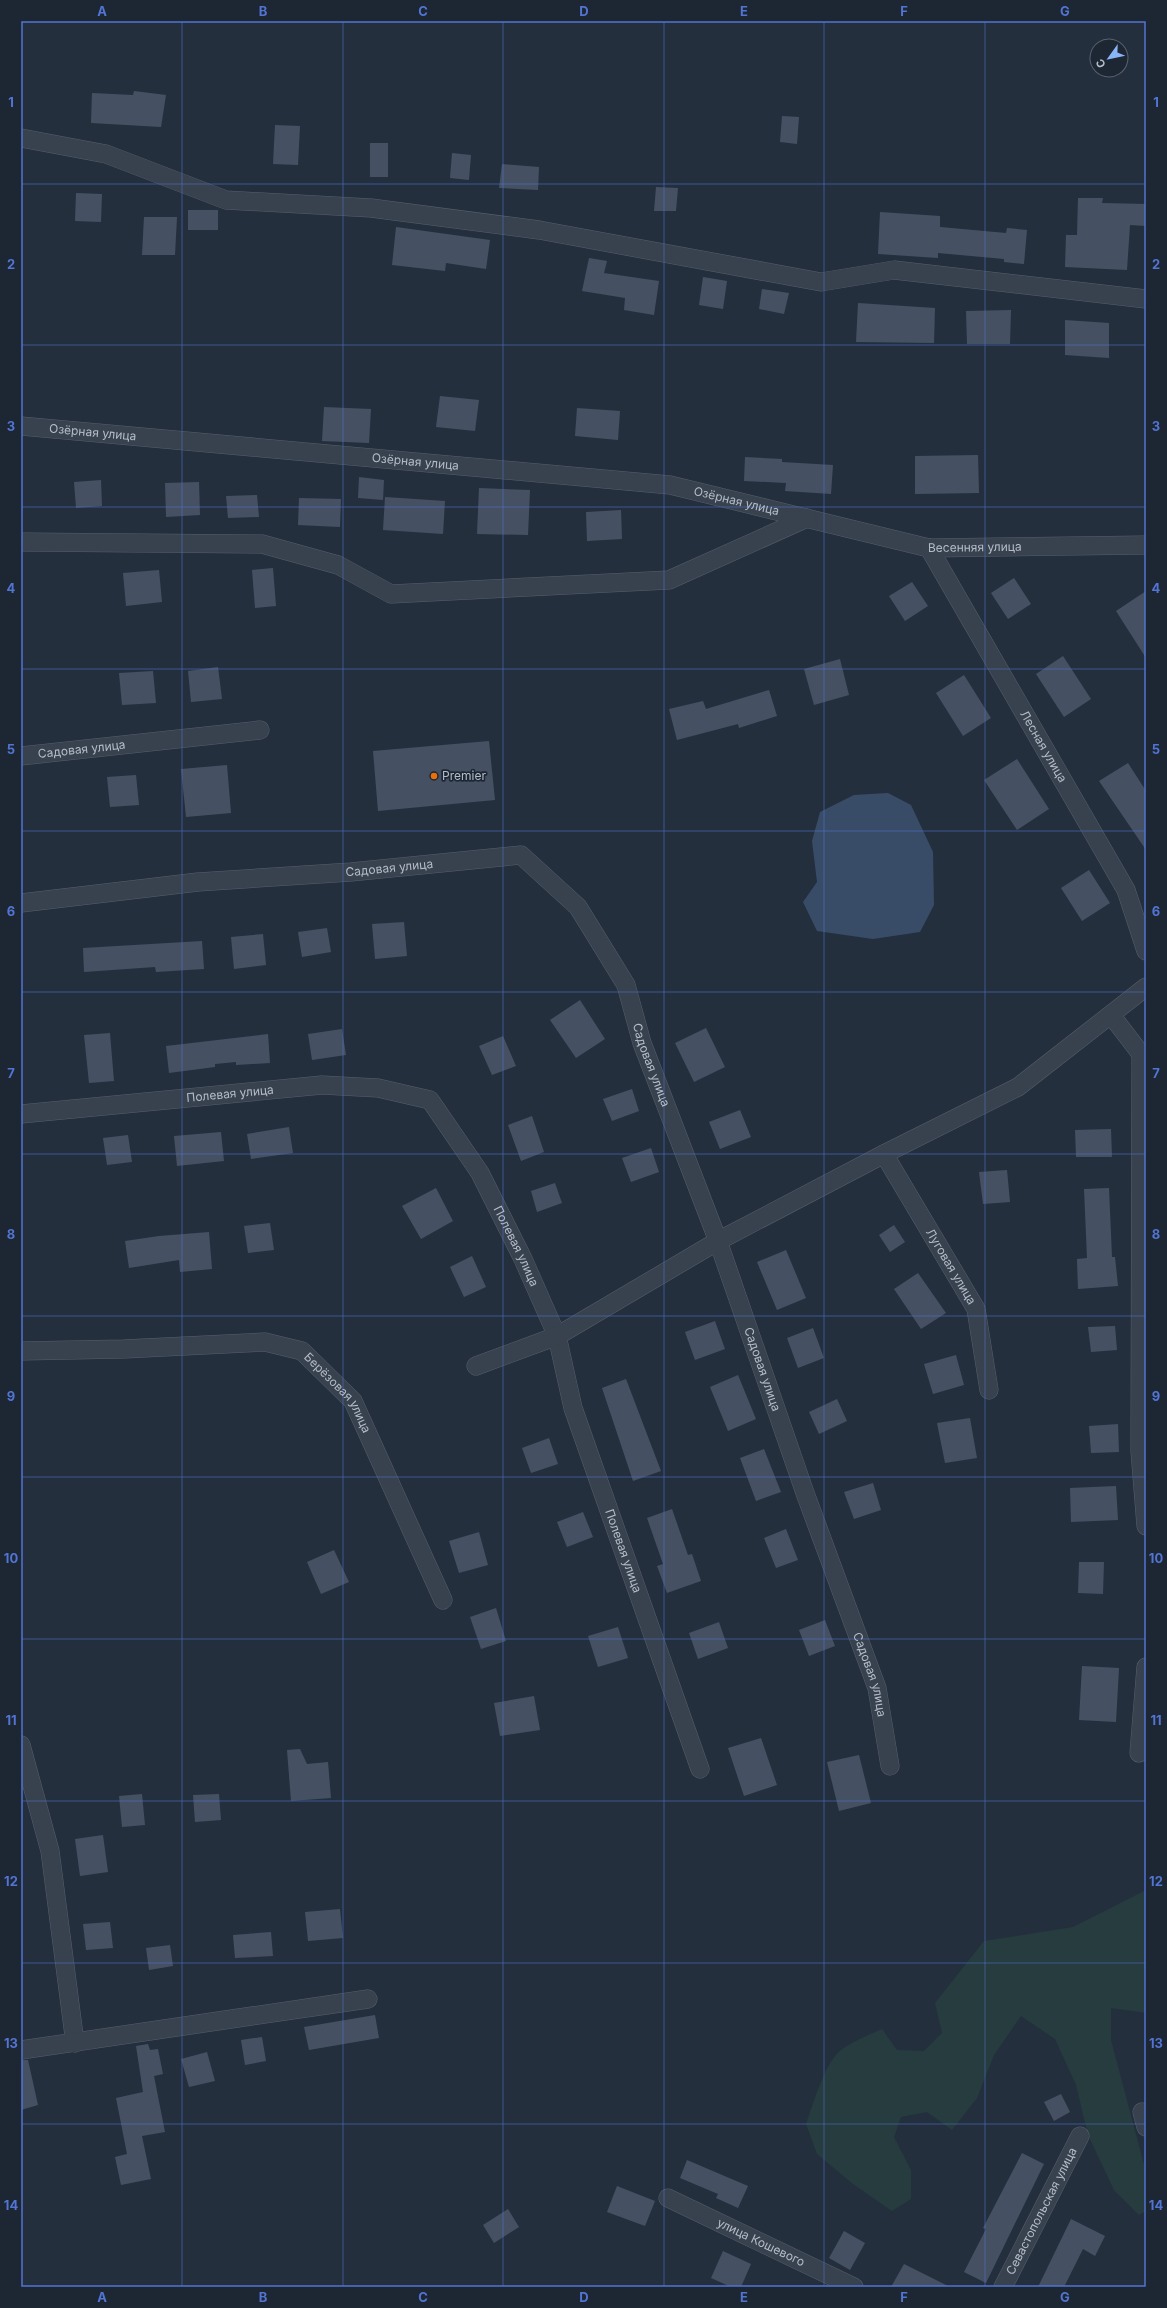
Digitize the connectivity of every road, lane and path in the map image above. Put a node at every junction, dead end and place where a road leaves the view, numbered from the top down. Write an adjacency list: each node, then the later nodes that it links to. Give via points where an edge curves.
1 (21, 138): 2 (street, via 106,154 226,200 371,208 531,229 821,282 894,270)
2 (1146, 299)
3 (21, 426): 4 (street, Озёрная улица, via 670,485)
4 (807, 518): 5 (street, via 669,580 391,594 338,565 262,544); 7 (street, Весенняя улица)
5 (21, 542)
6 (1146, 545): 7 (street, Весенняя улица)
7 (929, 548): 11 (street, Лесная улица, via 1126,890)
8 (260, 730): 9 (street, Садовая улица)
9 (22, 756)
10 (27, 902): 16 (street, Садовая улица, via 198,882 351,872 521,855 578,907 626,985 642,1043)
11 (1146, 951)
12 (1146, 987): 13 (street)
13 (1111, 1015): 15 (street, via 1018,1087); 21 (street, via 1141,1054 1140,1451)
14 (21, 1114): 17 (street, Полевая улица, via 322,1086 378,1088 430,1100 480,1173 523,1259)
15 (884, 1154): 16 (street); 20 (street, Луговая улица, via 976,1309)
16 (718, 1241): 17 (street); 26 (street, Садовая улица, via 805,1492 877,1688)
17 (557, 1336): 19 (street); 27 (street, Полевая улица, via 573,1408)
18 (21, 1351): 22 (street, Берёзовая улица, via 265,1342 302,1351 353,1401)
19 (476, 1366)
20 (989, 1390)
21 (1146, 1526)
22 (443, 1600)
23 (1146, 1667): 25 (street)
24 (21, 1746): 29 (street, via 50,1851)
25 (1140, 1752)
26 (890, 1766)
27 (700, 1769)
28 (368, 1999): 29 (street)
29 (75, 2043): 30 (street)
30 (21, 2050)
31 (1080, 2136): 34 (street, Севастопольская улица)
32 (668, 2198): 33 (street, улица Кошевого)
33 (854, 2287)
34 (1003, 2287)

